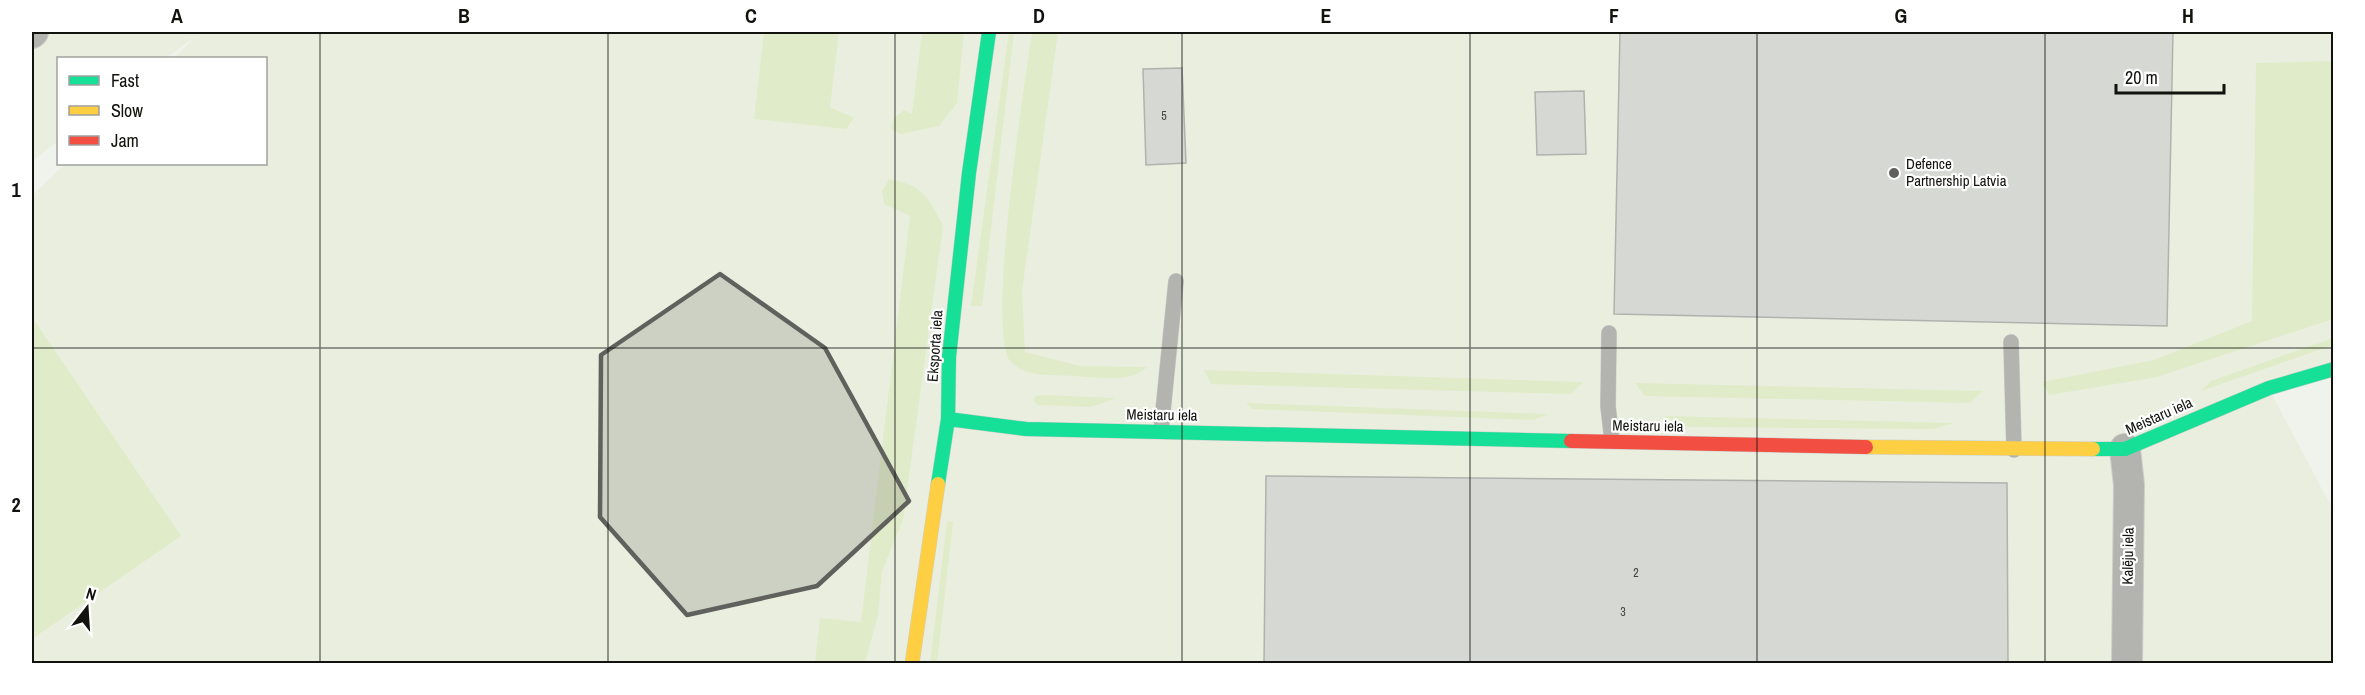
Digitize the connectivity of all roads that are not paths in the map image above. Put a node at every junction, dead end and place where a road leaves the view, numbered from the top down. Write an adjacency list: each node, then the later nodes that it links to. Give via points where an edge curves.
1 (989, 32): 6 (street, Eksporta iela, via 950,345)
2 (1176, 281): 7 (lane)
3 (1609, 333): 8 (lane, via 1608,406)
4 (2011, 342): 10 (lane)
5 (2334, 369): 9 (street, Meistaru iela, via 2269,388)
6 (948, 419): 7 (street, Meistaru iela, via 1026,429); 11 (street, Eksporta iela)
7 (1161, 431): 8 (street, Meistaru iela)
8 (1612, 441): 10 (street, Meistaru iela)
9 (2125, 449): 10 (street, Meistaru iela); 12 (street, Kalēju iela)
10 (2014, 450)
11 (912, 663)
12 (2127, 663)

